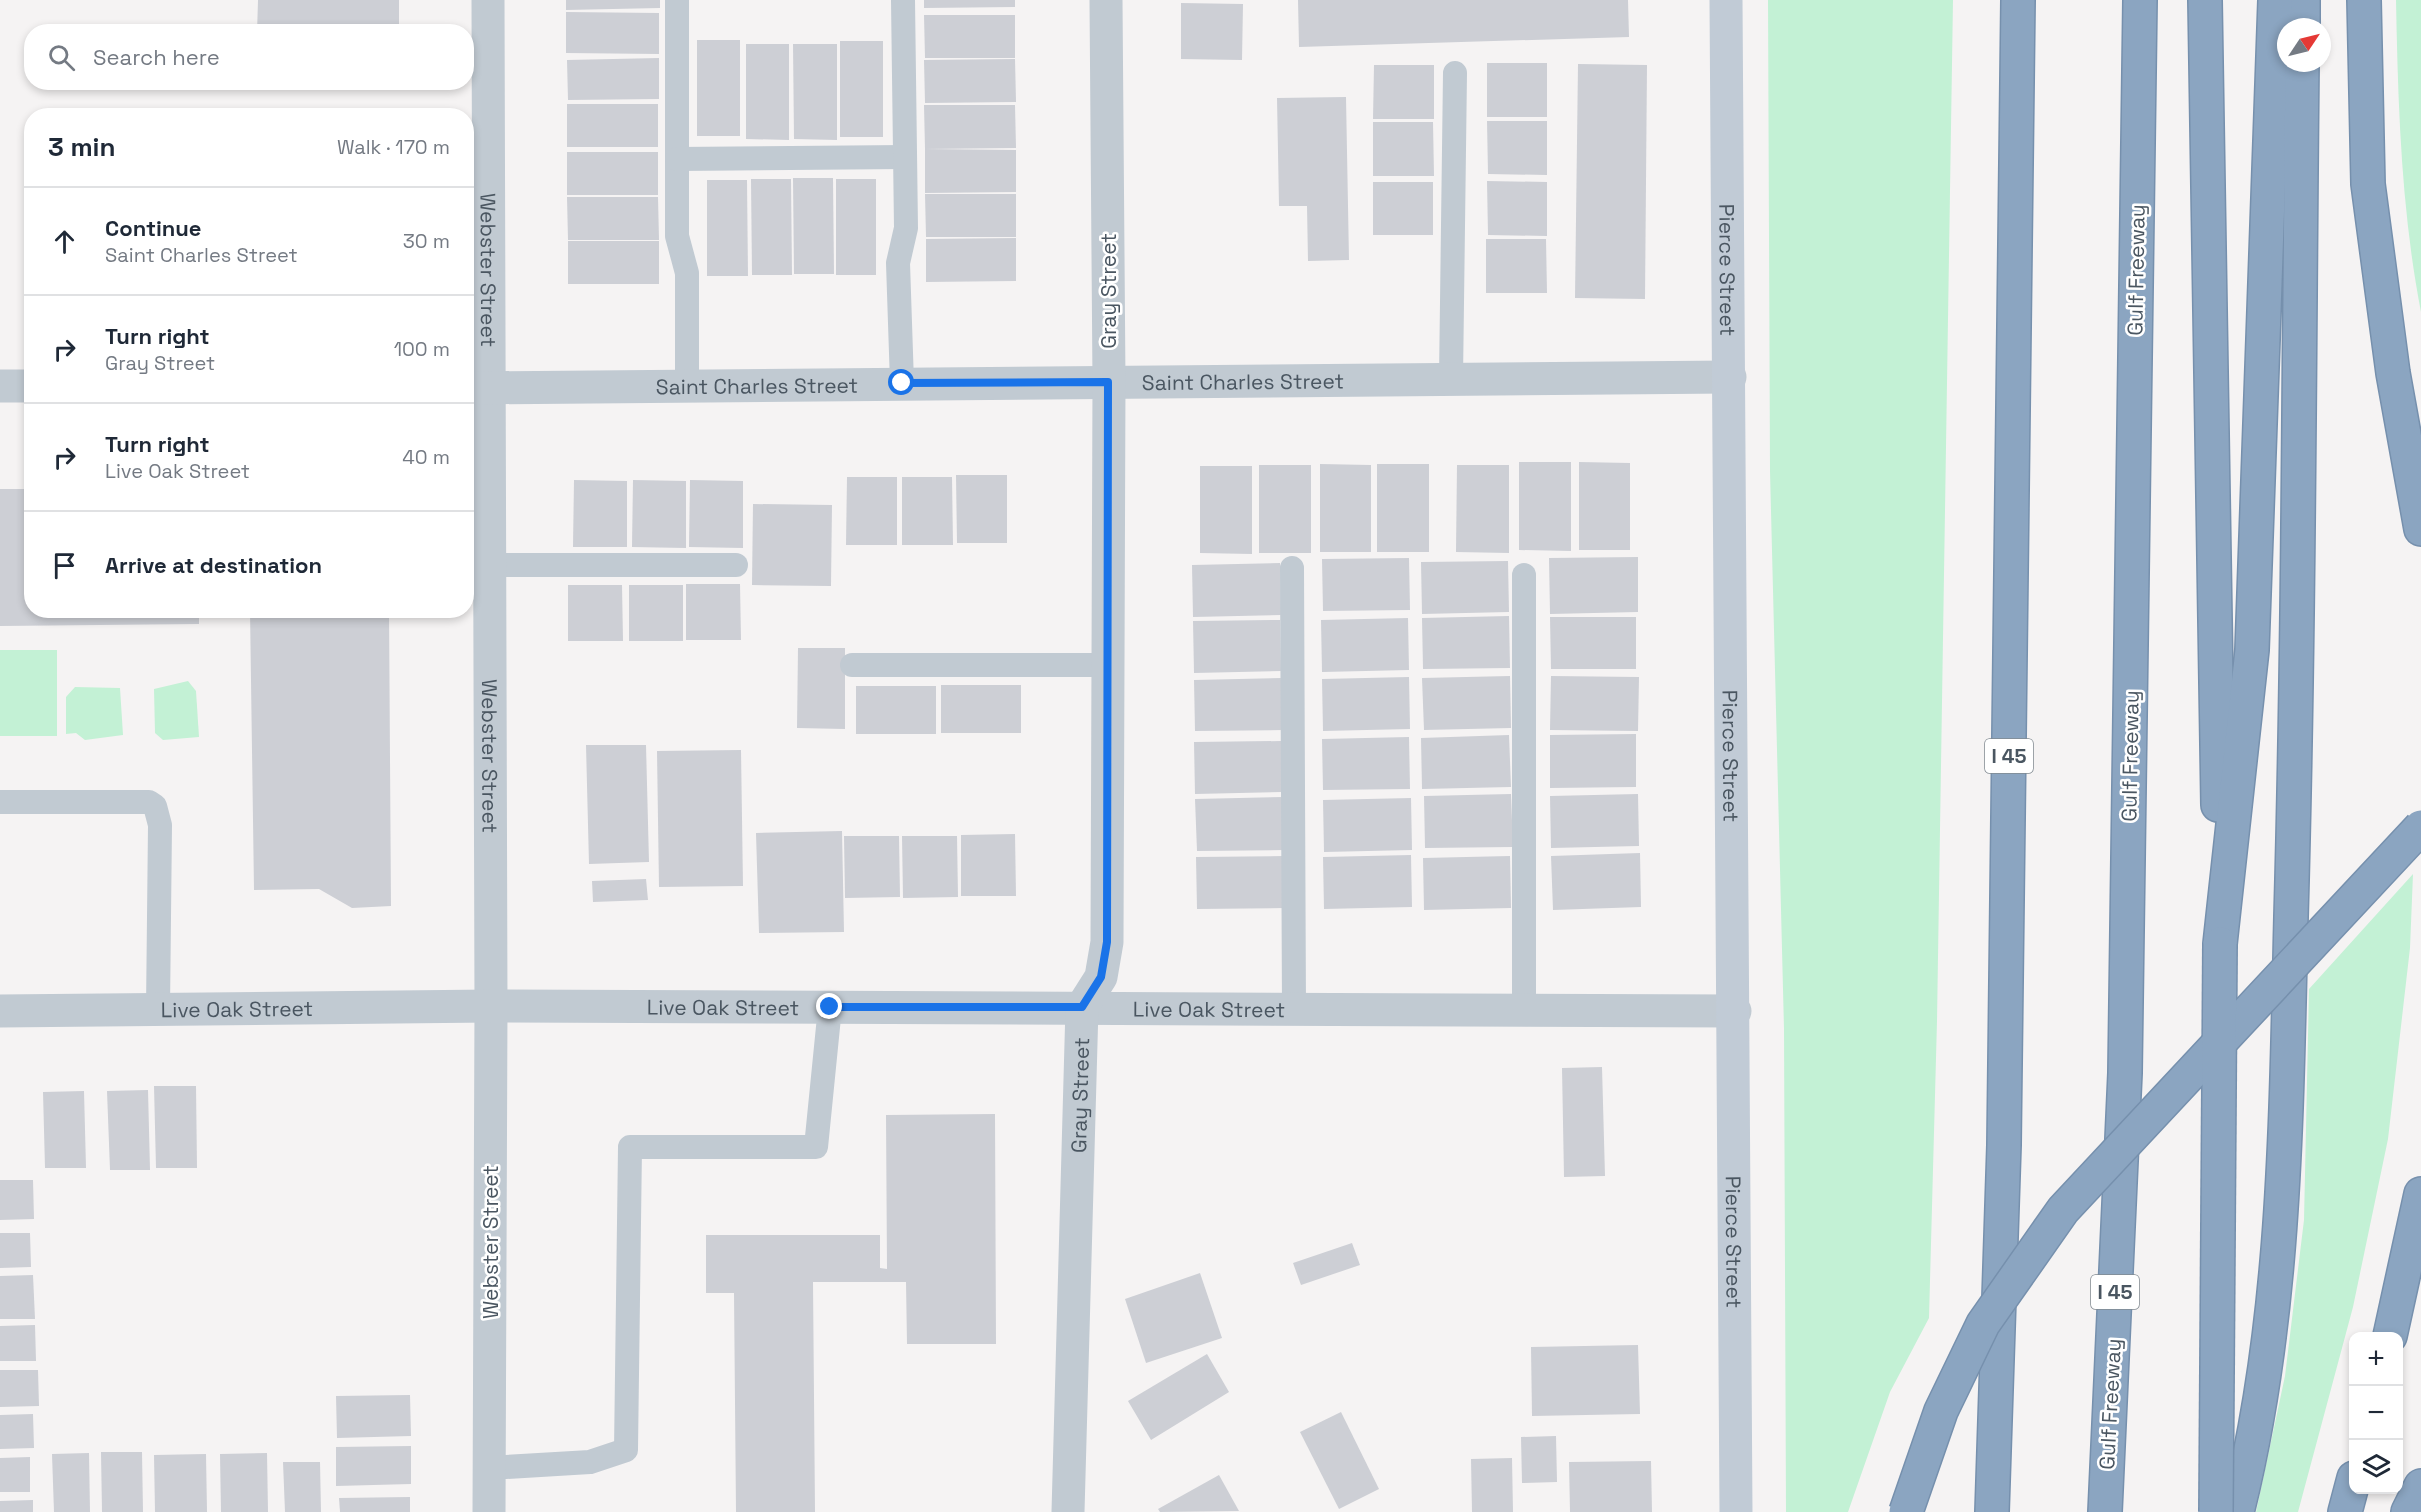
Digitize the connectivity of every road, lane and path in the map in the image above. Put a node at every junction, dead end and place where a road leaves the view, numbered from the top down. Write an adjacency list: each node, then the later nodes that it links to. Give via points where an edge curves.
1 (488, 0): 24 (street, Webster Street)
2 (677, 0): 16 (lane)
3 (903, 0): 15 (lane)
4 (1106, 0): 19 (street, Gray Street)
5 (1726, 0): 17 (main road, Pierce Street)
6 (2018, 0): 52 (highway, I 45, via 2004,1145)
7 (2140, 0): 53 (highway, Gulf Freeway / I 45, via 2125,1073)
8 (2205, 0): 34 (highway)
9 (2275, 0): 34 (highway, via 2252,650)
10 (2303, 0): 12 (highway)
11 (2364, 0): 25 (highway, via 2368,184 2393,373)
12 (2302, 18)
13 (2302, 72): 55 (highway, via 2295,804 2285,1142 2279,1255 2267,1367)
14 (1455, 73): 18 (lane)
15 (905, 157): 16 (lane); 20 (lane, via 906,228 898,263)
16 (677, 159): 21 (lane, via 677,236 687,273)
17 (1730, 377): 18 (street, Saint Charles Street); 42 (main road, Pierce Street)
18 (1451, 379): 19 (street, Saint Charles Street)
19 (1108, 382): 20 (street, Saint Charles Street); 31 (street, Gray Street)
20 (902, 383): 21 (street, Saint Charles Street)
21 (687, 385): 24 (street, Saint Charles Street)
22 (0, 386): 23 (street)
23 (24, 386)
24 (478, 388): 26 (street, Webster Street)
25 (2421, 529)
26 (490, 565): 27 (lane); 35 (street, Webster Street)
27 (735, 565)
28 (1292, 568): 38 (lane)
29 (1524, 575): 40 (lane)
30 (852, 665): 31 (lane)
31 (1108, 665): 37 (street, Gray Street, via 1107,942 1101,977)
32 (0, 802): 39 (lane, via 149,802 155,806 160,825)
33 (2421, 827): 51 (highway, bridge, via 2063,1210 1983,1324 1941,1411)
34 (2220, 944): 54 (highway, bridge)
35 (491, 1006): 36 (street, Live Oak Street); 39 (street, Live Oak Street); 45 (street, Webster Street)
36 (830, 1007): 37 (street, Live Oak Street); 45 (lane, via 816,1148 630,1147 626,1450 590,1462)
37 (1082, 1007): 38 (street, Live Oak Street); 49 (street, Gray Street)
38 (1294, 1008): 40 (street, Live Oak Street)
39 (158, 1009): 41 (street, Live Oak Street)
40 (1524, 1009): 42 (street, Live Oak Street)
41 (0, 1011)
42 (1735, 1011): 50 (main road, Pierce Street)
43 (2421, 1194): 44 (highway)
44 (2391, 1332)
45 (489, 1468): 48 (street, Webster Street)
46 (2421, 1486): 57 (highway)
47 (2350, 1494): 56 (highway)
48 (489, 1512)
49 (1068, 1512)
50 (1736, 1512)
51 (1906, 1512)
52 (1992, 1512)
53 (2105, 1512)
54 (2216, 1512)
55 (2237, 1512)
56 (2345, 1512)
57 (2408, 1512)

